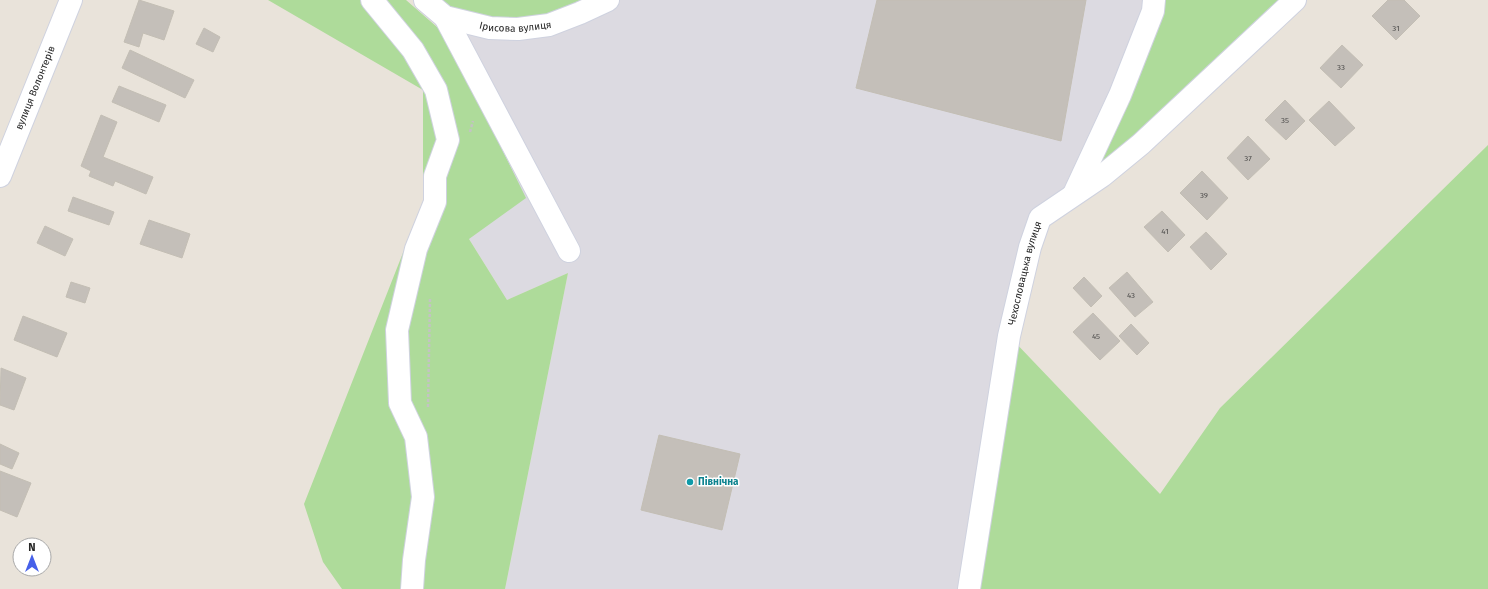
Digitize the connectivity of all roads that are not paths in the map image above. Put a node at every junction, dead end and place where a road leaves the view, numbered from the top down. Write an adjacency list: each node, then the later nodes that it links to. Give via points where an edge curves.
1 (71, 0): 8 (street, вулиця Волонтерів)
2 (372, 0): 11 (street, via 413,50 436,90 448,140 435,176 435,202 416,250 397,330 400,403 416,437 423,497)
3 (425, 0): 7 (street, Ірисова вулиця)
4 (608, 0): 7 (street, Ірисова вулиця, via 549,24 518,29 490,28)
5 (1154, 0): 9 (street, via 1154,11 1120,95)
6 (1296, 0): 9 (street, Чехословацька вулиця, via 1142,144 1102,176)
7 (445, 17): 10 (street)
8 (0, 176)
9 (1074, 194): 12 (street, Чехословацька вулиця, via 1040,218 1030,247 1009,336)
10 (568, 251)
11 (412, 589)
12 (969, 589)

